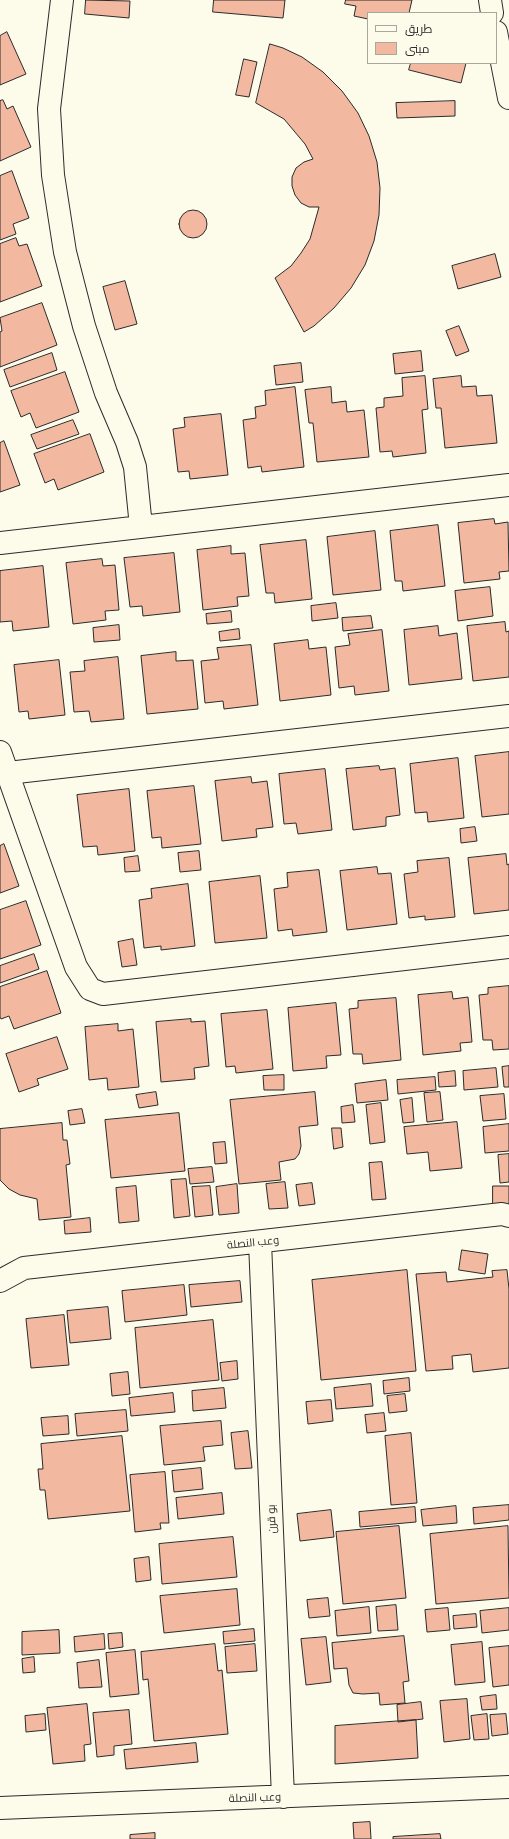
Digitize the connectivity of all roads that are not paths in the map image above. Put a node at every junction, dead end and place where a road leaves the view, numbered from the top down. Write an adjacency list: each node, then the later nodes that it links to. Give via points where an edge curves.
1 (62, 0): 7 (street, via 49,108 54,183 65,252 84,326 106,393 135,467)
2 (490, 0): 3 (street)
3 (492, 12)
4 (497, 37): 5 (street)
5 (509, 98)
6 (509, 485): 7 (street)
7 (141, 527): 8 (street)
8 (0, 543)
9 (509, 716): 11 (street)
10 (0, 752): 11 (street)
11 (8, 773): 12 (street, via 76,967 90,989 103,994)
12 (509, 947)
13 (509, 1216): 14 (street, وعب النصلة, via 502,1214)
14 (260, 1242): 15 (street, وعب النصلة, via 24,1268); 17 (street, بو قرن)
15 (0, 1281)
16 (509, 1787): 17 (street, وعب النصلة)
17 (283, 1797): 18 (street, وعب النصلة)
18 (0, 1808)

